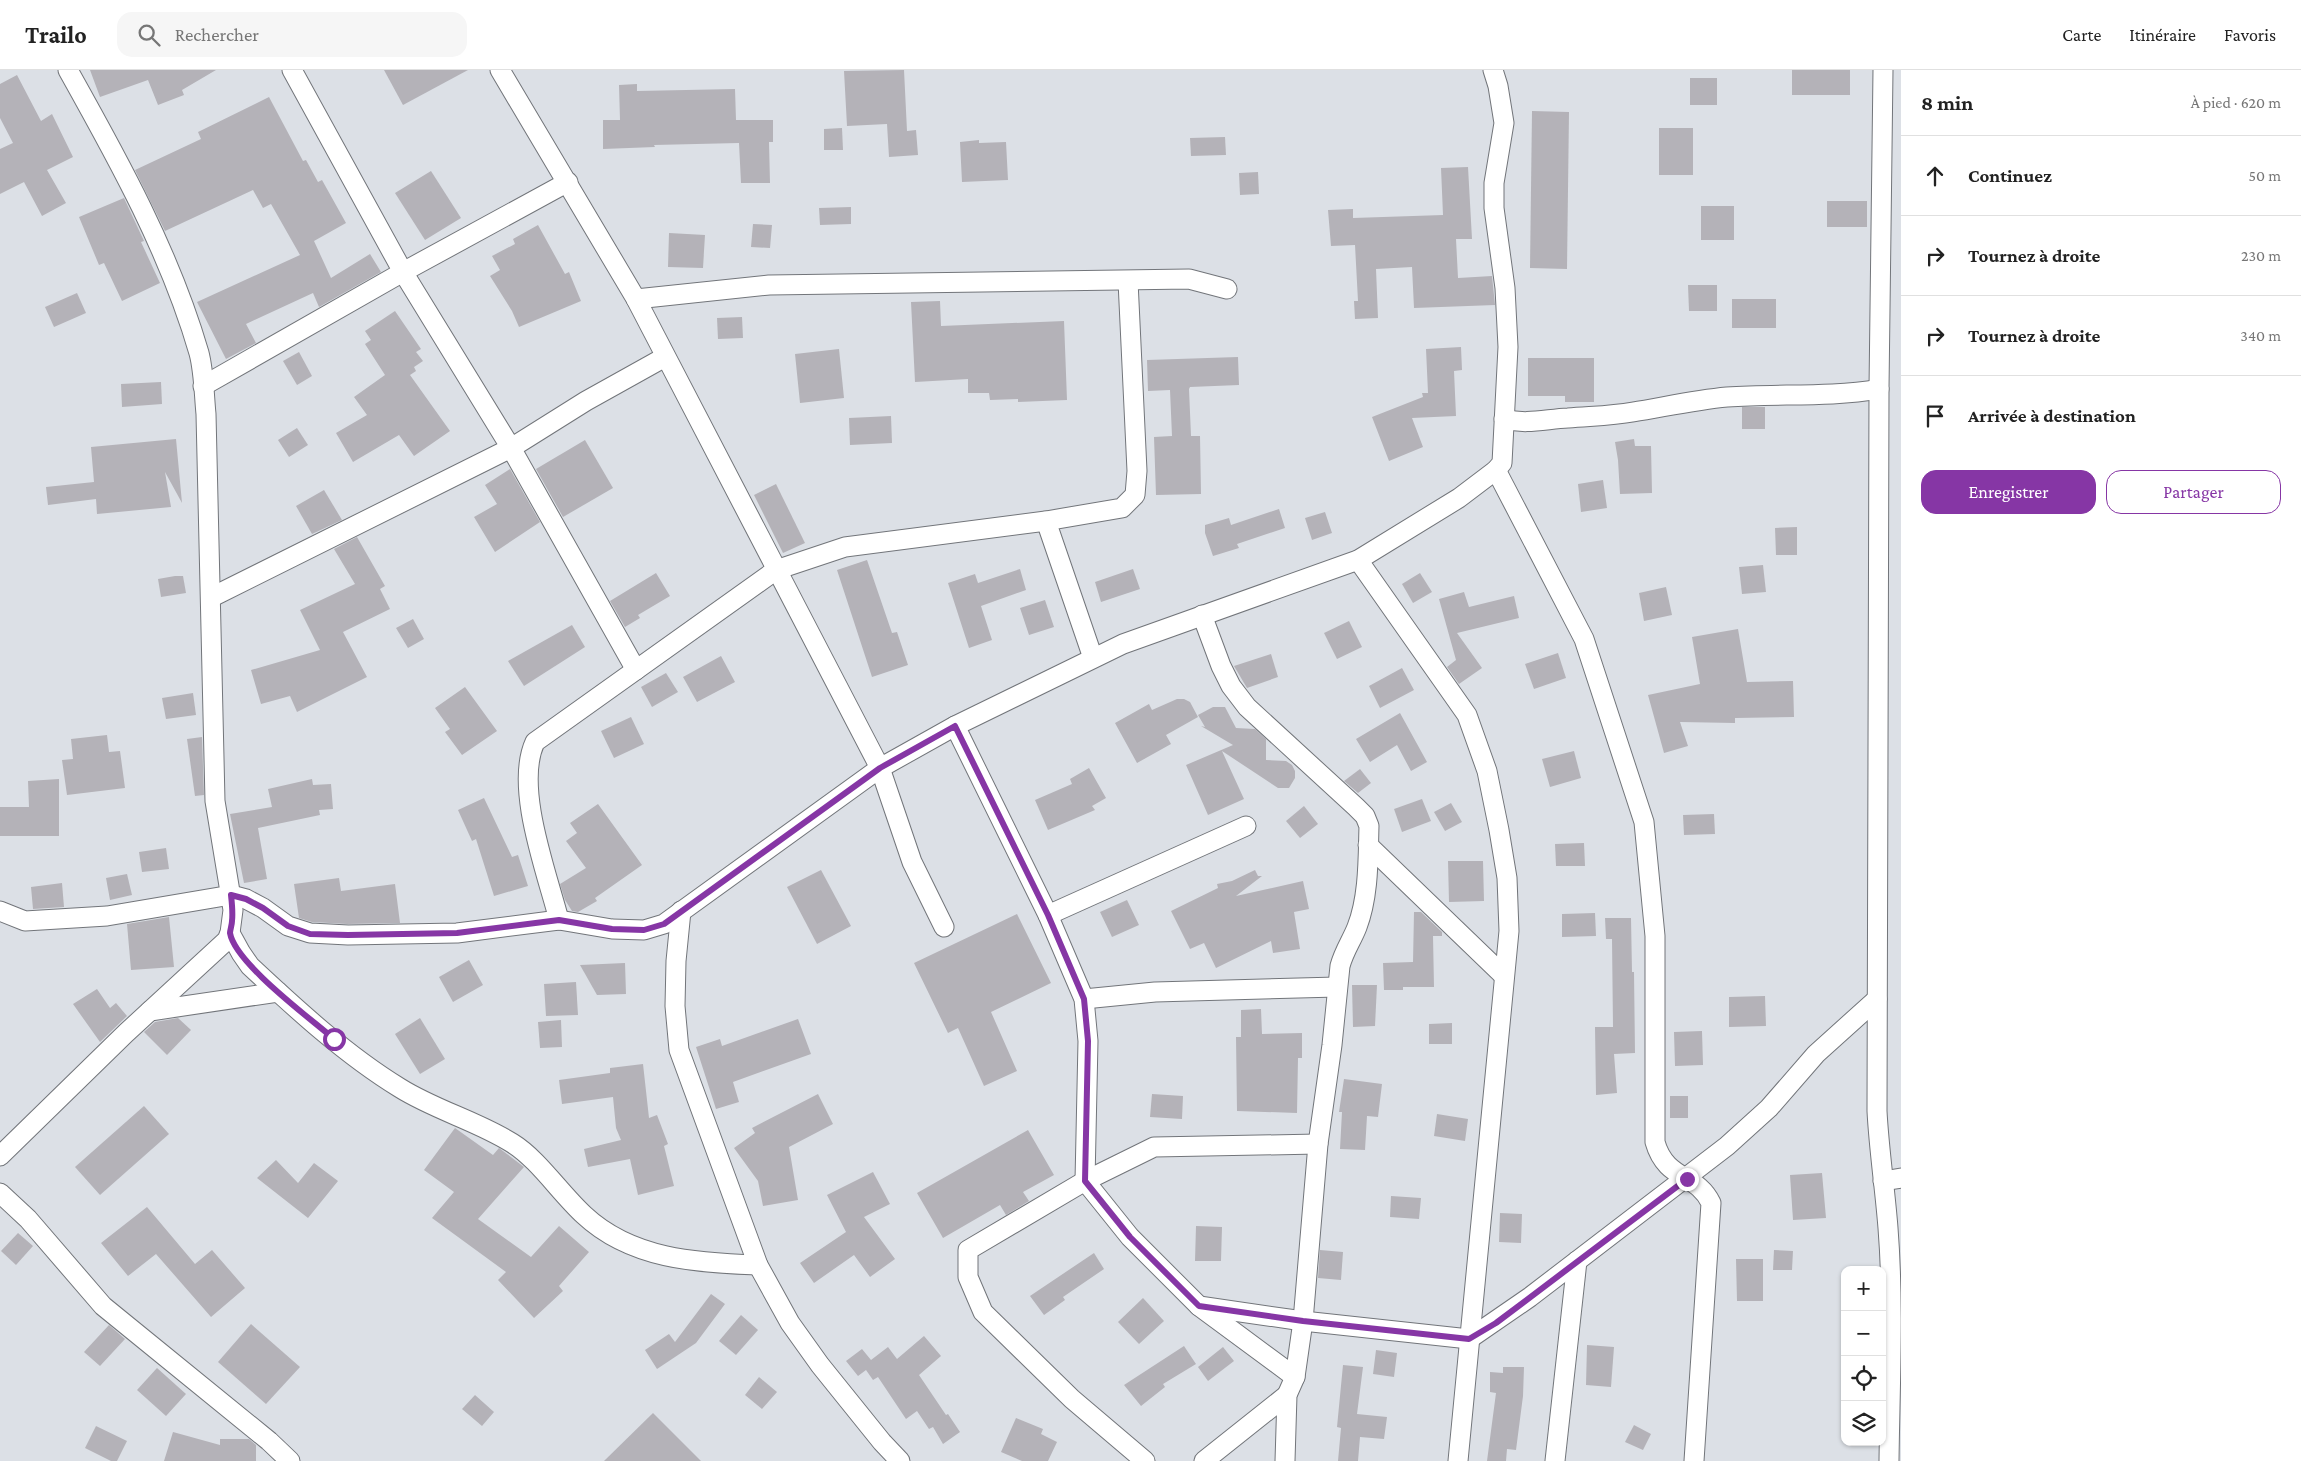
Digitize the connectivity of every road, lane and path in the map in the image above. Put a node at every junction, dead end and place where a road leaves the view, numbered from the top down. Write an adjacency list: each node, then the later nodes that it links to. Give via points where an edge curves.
1 (68, 70): 12 (street, via 124,170 165,258 200,355)
2 (292, 70): 7 (street)
3 (500, 70): 6 (street)
4 (1493, 70): 14 (street, via 1504,123 1494,184 1507,318)
5 (1883, 70): 13 (street)
6 (568, 182): 7 (street); 10 (street)
7 (403, 272): 12 (street); 15 (street)
8 (1128, 281): 9 (street, via 1189,279); 10 (street, via 769,286); 17 (street, via 1137,471 1135,495 1122,508)
9 (1227, 289)
10 (636, 299): 11 (street)
11 (665, 358): 15 (street, via 586,401); 19 (street)
12 (203, 386): 20 (street)
13 (1879, 390): 14 (street, via 1832,395 1727,397 1632,412 1520,423); 39 (street)
14 (1504, 419): 16 (street, via 1504,457)
15 (511, 448): 20 (street); 23 (street)
16 (1496, 470): 18 (street, via 1459,498); 43 (street, via 1584,638 1644,822 1655,936 1655,1142 1666,1166)
17 (1046, 521): 19 (street, via 845,546); 22 (street)
18 (1358, 560): 21 (street); 35 (street, via 1467,715 1487,771 1507,878 1509,931)
19 (776, 570): 23 (street); 25 (street)
20 (212, 597): 28 (street, via 215,801)
21 (1202, 615): 22 (street); 27 (street, via 1231,686 1247,707 1365,816 1369,826)
22 (1093, 658): 24 (street)
23 (636, 670): 32 (street, via 535,742 529,754 531,813)
24 (955, 726): 25 (street); 31 (street)
25 (880, 768): 30 (street); 33 (street, via 912,862)
26 (1246, 826): 31 (street)
27 (1368, 845): 35 (street); 36 (street, via 1362,910 1357,928 1343,954)
28 (231, 895): 29 (street, via 107,916 25,921); 32 (street, via 246,899 288,926 310,934 457,933); 34 (street)
29 (0, 911)
30 (681, 911): 32 (street, via 664,924 644,930 612,929); 48 (street, via 675,1006 679,1050)
31 (1048, 915): 38 (street)
32 (559, 920)
33 (944, 927)
34 (230, 933): 37 (street, via 250,966); 40 (street, via 227,940)
35 (1504, 976): 51 (street)
36 (1338, 987): 38 (street, via 1155,992); 41 (street)
37 (278, 992): 40 (street); 48 (street, via 357,1059 400,1088 528,1153 584,1215 610,1236 680,1259)
38 (1084, 999): 45 (street, via 1088,1041)
39 (1877, 999): 43 (street, via 1816,1054 1770,1108); 44 (street, via 1878,1147)
40 (150, 1011): 42 (street, via 45,1109)
41 (1318, 1144): 45 (street, via 1154,1147); 50 (street)
42 (0, 1156)
43 (1687, 1179): 47 (street); 61 (street, via 1707,1195 1711,1208)
44 (1892, 1180): 62 (street, via 1888,1228)
45 (1085, 1181): 49 (street, via 1130,1237); 56 (street, via 968,1250 968,1277 983,1312 1072,1399)
46 (0, 1193): 54 (street, via 28,1219 103,1306)
47 (1577, 1262): 51 (street, via 1496,1323); 60 (street)
48 (758, 1264): 55 (street, via 790,1324)
49 (1199, 1306): 50 (street); 52 (street)
50 (1303, 1321): 51 (street); 52 (street)
51 (1469, 1339): 59 (street)
52 (1295, 1377): 53 (street)
53 (1287, 1396): 57 (street); 58 (street)
54 (290, 1461)
55 (900, 1461)
56 (1145, 1461)
57 (1204, 1461)
58 (1285, 1461)
59 (1458, 1461)
60 (1556, 1461)
61 (1694, 1461)
62 (1889, 1461)

